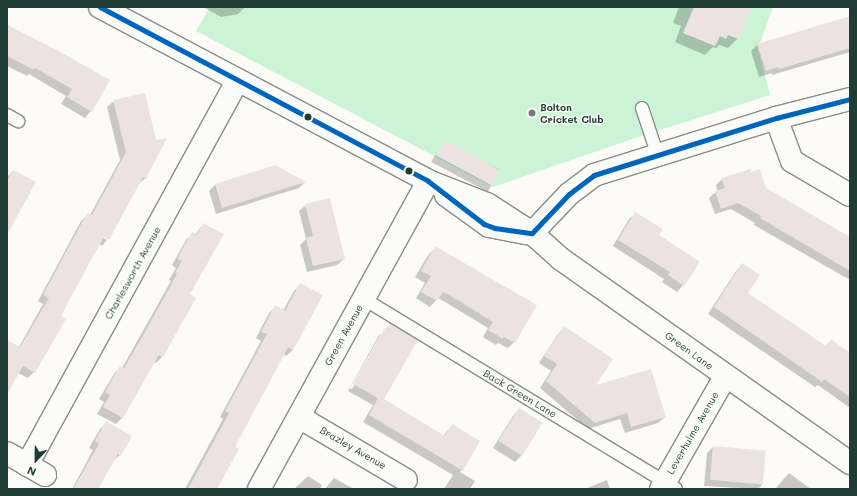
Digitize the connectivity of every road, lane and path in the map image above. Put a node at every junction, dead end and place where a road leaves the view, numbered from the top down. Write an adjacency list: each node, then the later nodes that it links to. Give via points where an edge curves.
1 (100, 7): 2 (street)
2 (238, 80): 9 (street); 15 (street, Charlesworth Avenue, via 36,470)
3 (850, 99): 6 (street)
4 (642, 108): 8 (lane)
5 (7, 115): 7 (lane)
6 (776, 118): 8 (street); 10 (street, via 792,161)
7 (18, 121)
8 (658, 156): 11 (street, via 594,175 569,194)
9 (428, 181): 11 (street, via 484,224); 12 (street, Green Avenue)
10 (850, 195)
11 (532, 233): 13 (street, Green Lane, via 561,259)
12 (364, 300): 14 (street, Green Avenue); 18 (lane, Back Green Lane)
13 (725, 377): 16 (street, Green Lane); 18 (street, Leverhulme Avenue)
14 (299, 417): 17 (street, Brazley Avenue); 19 (street, Green Avenue)
15 (7, 453)
16 (850, 463)
17 (406, 480)
18 (667, 486)
19 (259, 489)

